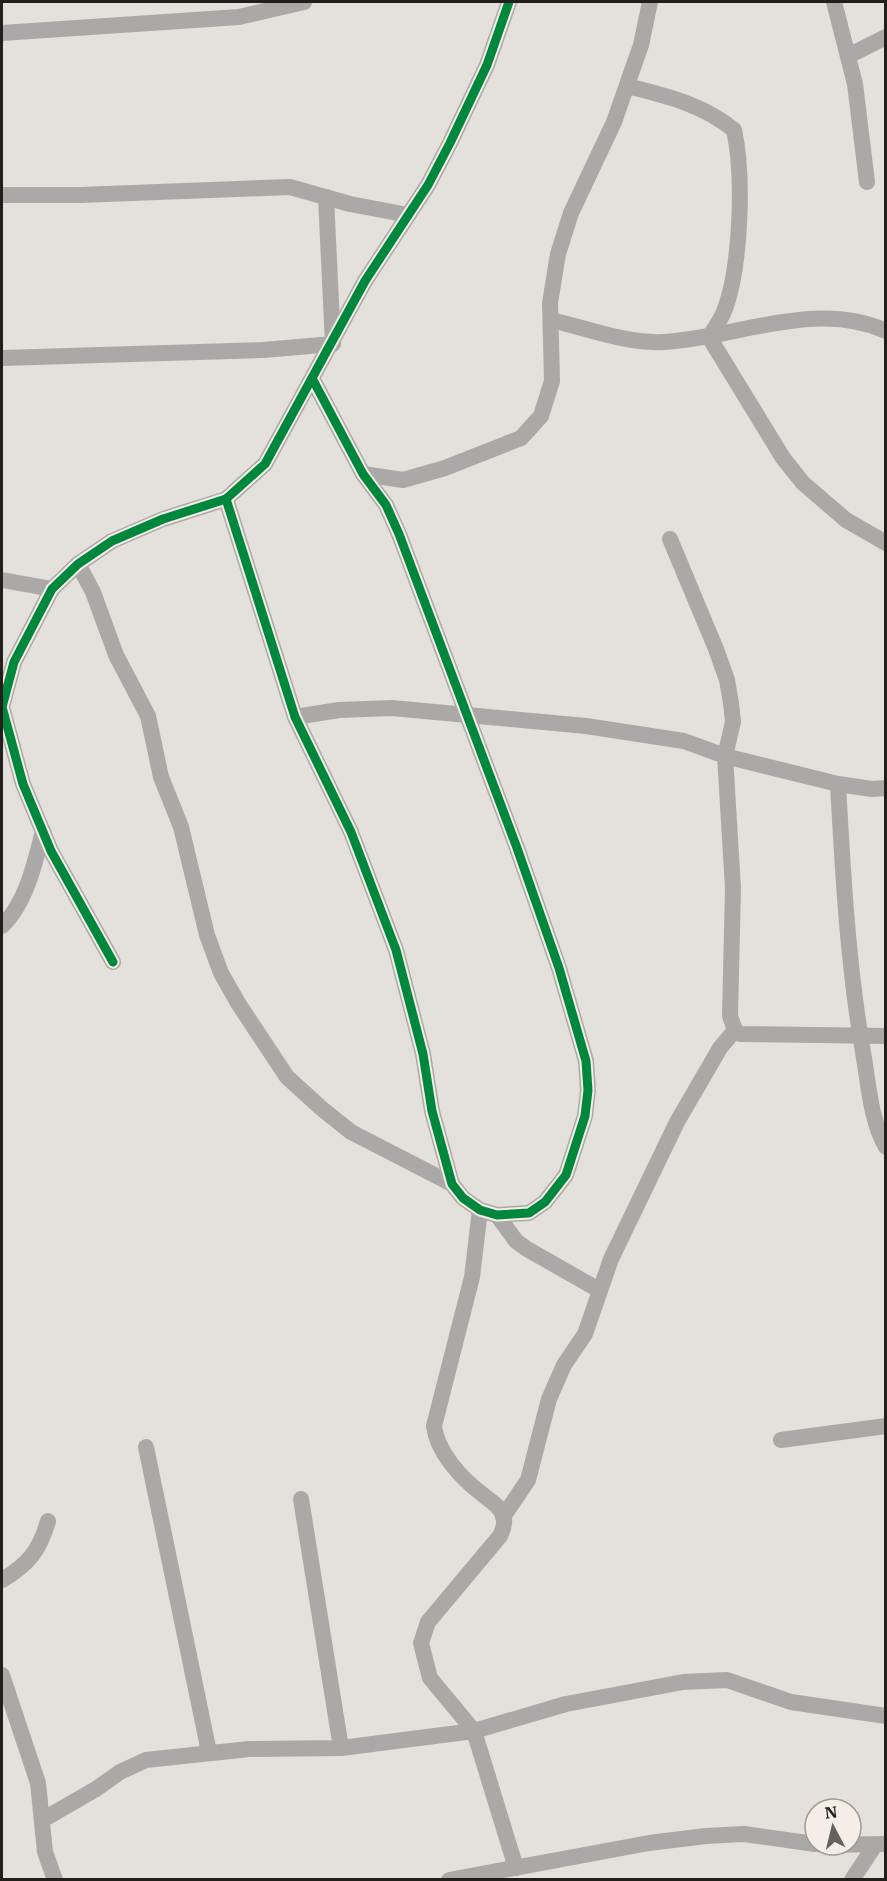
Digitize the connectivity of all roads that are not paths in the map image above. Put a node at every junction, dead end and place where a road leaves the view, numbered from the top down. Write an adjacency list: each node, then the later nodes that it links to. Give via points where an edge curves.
1 (304, 2): 5 (street, via 238,17)
2 (509, 2): 12 (street, via 487,65 428,185)
3 (650, 2): 8 (street)
4 (834, 2): 7 (street)
5 (2, 33)
6 (885, 37): 7 (street)
7 (850, 56): 9 (street)
8 (627, 86): 13 (street, via 571,213 558,254); 15 (street, via 714,113 734,130 739,169 733,282 724,312)
9 (867, 182)
10 (2, 195): 11 (street, via 290,187)
11 (326, 197): 12 (street); 16 (street)
12 (408, 215): 16 (street, via 365,281)
13 (551, 320): 15 (street, via 617,337 662,342); 19 (street, via 552,381 541,416 522,438 486,454 403,480)
14 (885, 331): 15 (street, via 847,318 780,323)
15 (709, 337): 22 (street, via 802,483 846,520)
16 (333, 344): 17 (street, via 263,350); 18 (street)
17 (2, 358)
18 (313, 380): 19 (street); 20 (street, via 265,464)
19 (363, 474): 28 (street, via 390,515)
20 (226, 499): 23 (street, via 112,541); 27 (street)
21 (670, 539): 29 (street, via 727,680 733,722)
22 (885, 543)
23 (78, 564): 25 (street); 39 (street, via 93,592 116,655 148,716 160,777 181,827 207,935 221,973 238,1003 287,1077 321,1108 351,1132)
24 (2, 580): 25 (street)
25 (52, 589): 26 (street, via 14,662)
26 (2, 707): 32 (street, via 23,784)
27 (295, 717): 28 (street, via 392,708); 39 (street, via 351,831 396,950)
28 (469, 717): 29 (street, via 646,734 684,741); 41 (street, via 559,968 586,1061 588,1090 585,1116 566,1175 545,1202 529,1213)
29 (725, 756): 30 (street); 35 (street, via 733,888 730,1016)
30 (838, 784): 31 (street); 36 (street, via 844,894)
31 (885, 788)
32 (43, 831): 33 (street, via 33,871); 34 (street)
33 (2, 926)
34 (112, 962)
35 (735, 1030): 36 (street, via 740,1034); 42 (street, via 720,1048 677,1122)
36 (859, 1034): 37 (street); 38 (street, via 873,1114)
37 (885, 1036)
38 (885, 1147)
39 (452, 1184): 40 (street)
40 (480, 1210): 41 (street); 47 (street, via 472,1277 435,1425 436,1439 481,1494 497,1504)
41 (497, 1215): 42 (street, via 516,1241)
42 (599, 1290): 47 (street, via 585,1334 564,1365 549,1399 528,1480)
43 (885, 1426): 44 (street)
44 (781, 1440)
45 (146, 1447): 54 (street)
46 (301, 1499): 53 (street)
47 (504, 1517): 52 (street, via 500,1536 428,1622 421,1643 430,1678)
48 (48, 1521): 49 (street, via 34,1556)
49 (2, 1580)
50 (2, 1675): 55 (street, via 38,1783)
51 (885, 1716): 52 (street, via 791,1702 727,1680 683,1682 613,1694)
52 (474, 1731): 53 (street); 59 (street)
53 (341, 1748): 54 (street)
54 (208, 1752): 55 (street, via 146,1760)
55 (44, 1819): 60 (street, via 45,1852)
56 (803, 1842): 59 (street, via 744,1834 706,1836)
57 (863, 1845): 58 (street)
58 (880, 1845): 62 (street)
59 (516, 1868): 61 (street)
60 (55, 1880)
61 (448, 1880)
62 (852, 1880)

